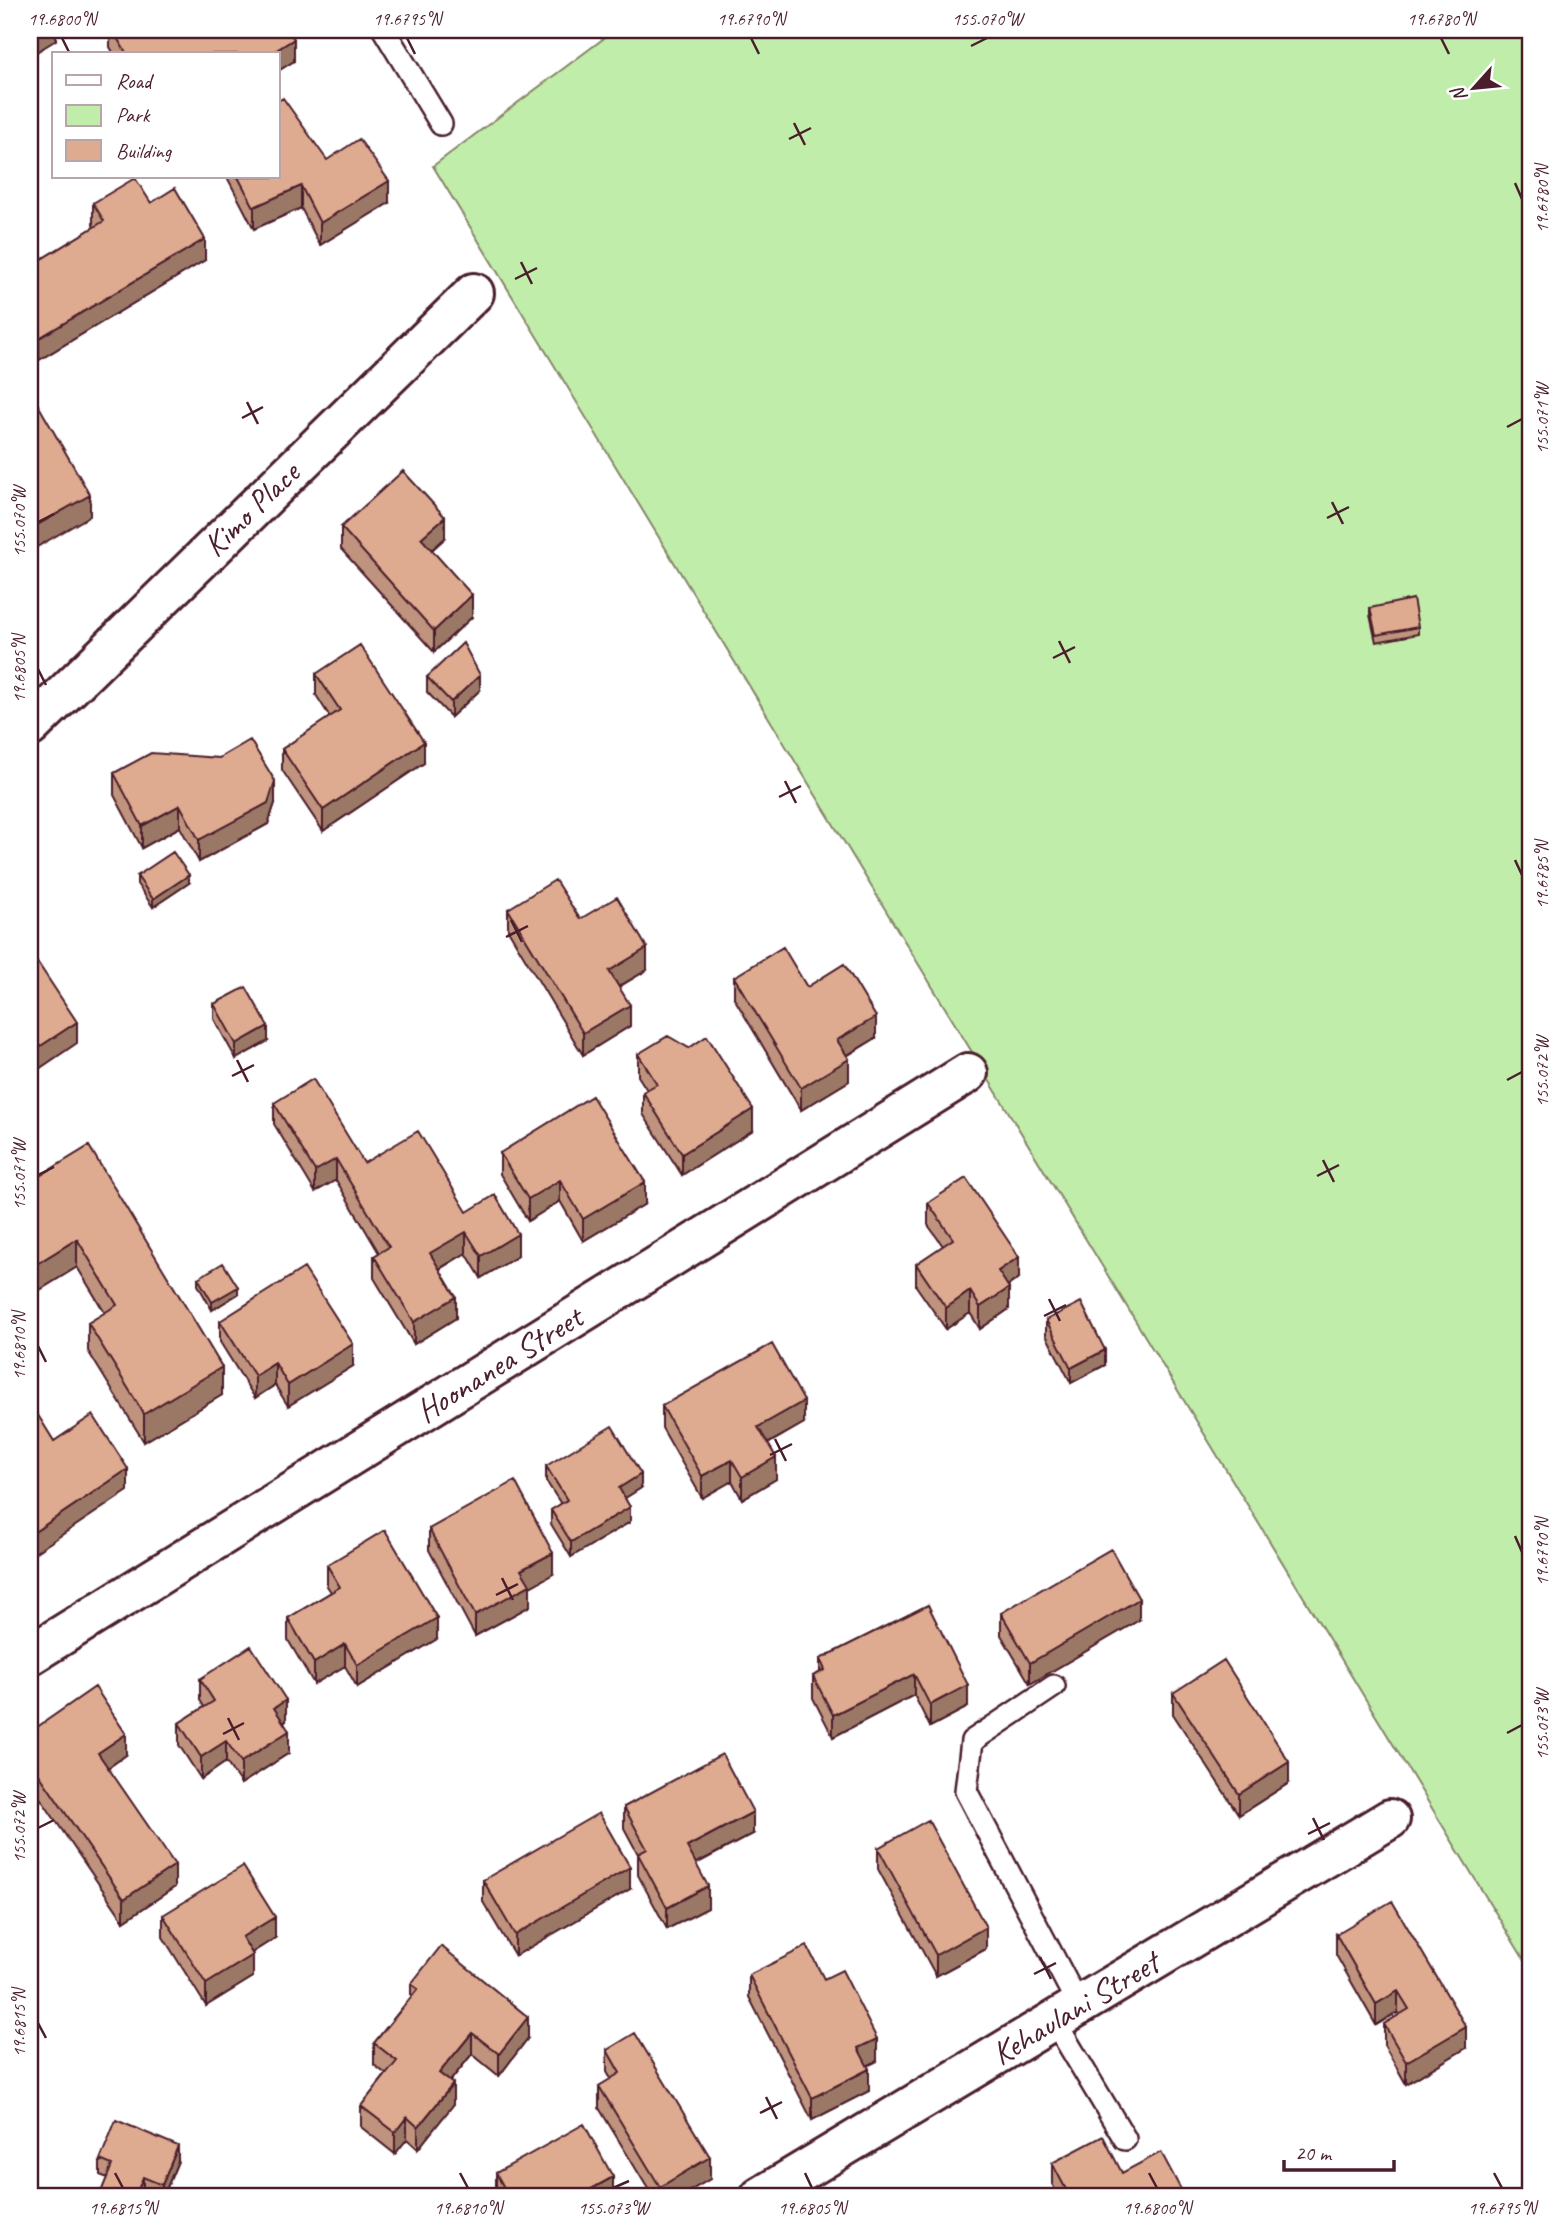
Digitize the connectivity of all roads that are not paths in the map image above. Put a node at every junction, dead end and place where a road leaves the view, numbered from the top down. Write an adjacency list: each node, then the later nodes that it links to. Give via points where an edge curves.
1 (384, 30): 2 (lane)
2 (441, 124)
3 (474, 293): 4 (street, Kimo Place)
4 (30, 727)
5 (968, 1073): 6 (street, Hoonanea Street)
6 (30, 1655)
7 (1054, 1686): 9 (lane, via 972,1741 966,1791)
8 (1390, 1819): 9 (street, Kehaulani Street)
9 (1067, 2013): 10 (lane); 11 (street, Kehaulani Street)
10 (1125, 2139)
11 (760, 2197)

